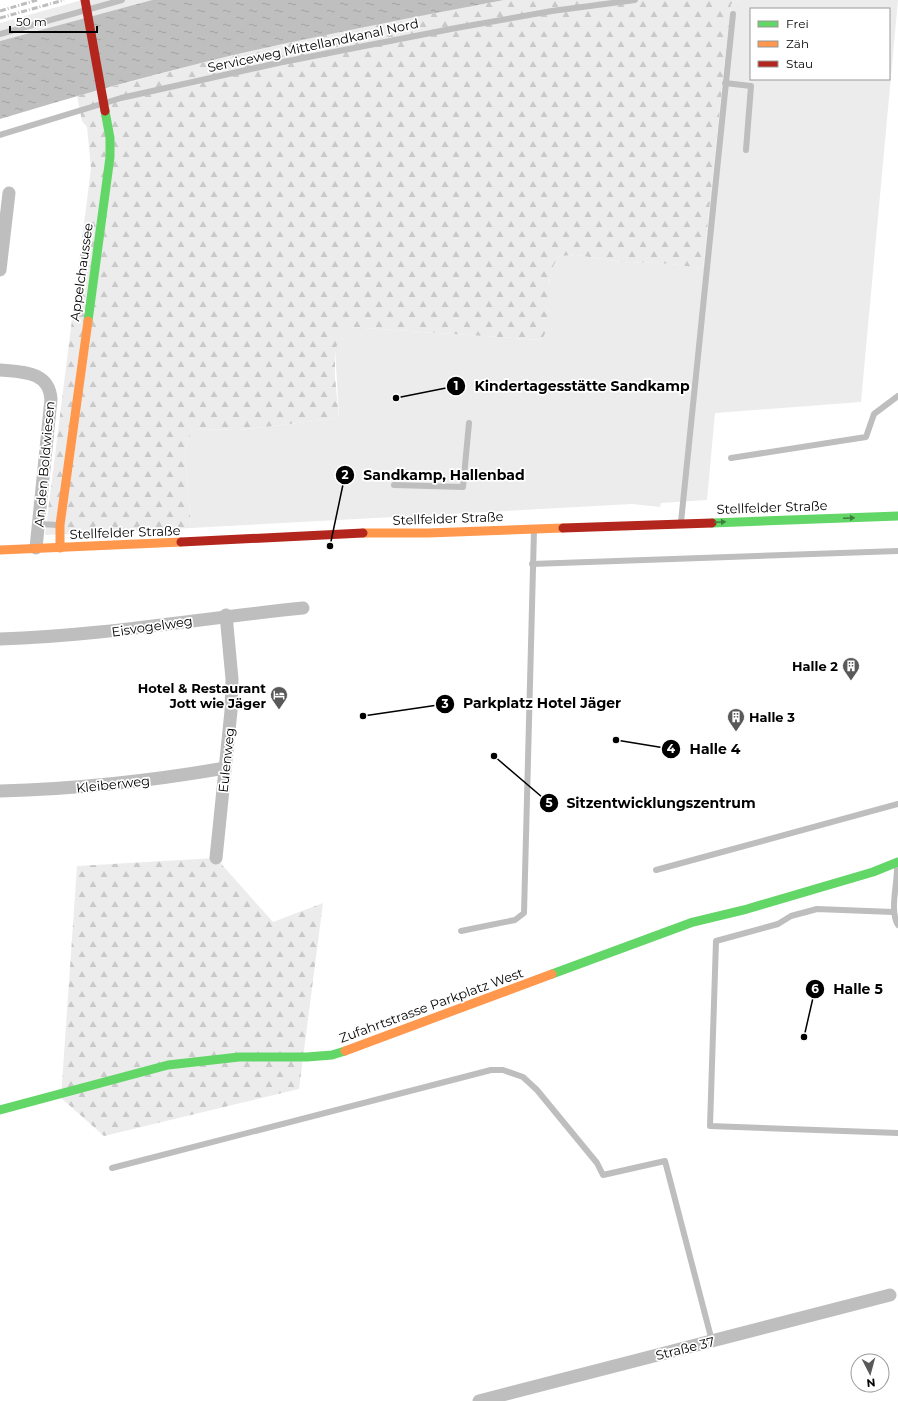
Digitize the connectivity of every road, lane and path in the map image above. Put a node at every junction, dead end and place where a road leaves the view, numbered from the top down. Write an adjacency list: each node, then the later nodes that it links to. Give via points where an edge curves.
1 (85, 0): 19 (street, Appelchaussee, bridge, via 106,111 110,157)
2 (122, 0): 5 (lane)
3 (636, 0): 7 (lane, Serviceweg Mittellandkanal Nord, via 552,11 278,63 121,98)
4 (734, 14): 6 (lane)
5 (0, 34)
6 (725, 83): 8 (lane, via 751,86); 18 (lane)
7 (0, 134)
8 (746, 150)
9 (9, 193): 10 (street)
10 (0, 270)
11 (0, 370): 17 (street, An den Boldwiesen, via 37,376 50,388)
12 (898, 396): 14 (lane, via 874,414 866,437)
13 (469, 423): 15 (lane, via 462,487)
14 (731, 458)
15 (394, 485)
16 (898, 516): 18 (street, Stellfelder Straße, one-way to 16)
17 (38, 524): 19 (lane); 21 (street, An den Boldwiesen)
18 (681, 524): 20 (street, Stellfelder Straße)
19 (60, 526): 22 (street, Appelchaussee)
20 (534, 528): 22 (street, Stellfelder Straße, via 428,533 344,533); 25 (lane)
21 (36, 548): 22 (street, Stellfelder Straße); 23 (street, Stellfelder Straße)
22 (60, 548)
23 (0, 550)
24 (898, 551): 25 (lane)
25 (532, 564): 37 (lane, via 524,913 515,920)
26 (303, 608): 27 (street, Eisvogelweg)
27 (226, 616): 28 (street, Eisvogelweg, via 124,630); 29 (street, Eulenweg, via 232,679)
28 (0, 639)
29 (225, 768): 30 (street, Kleiberweg, via 114,785); 32 (street, Eulenweg)
30 (0, 791)
31 (898, 804): 34 (lane)
32 (216, 858)
33 (897, 862): 35 (lane, via 898,879); 38 (street, Zufahrtstrasse Parkplatz West, via 874,872 762,905 693,922 363,1046 332,1055 239,1057 168,1065)
34 (656, 870)
35 (893, 912): 36 (lane); 39 (lane, via 817,909 791,916 778,924 716,941 710,1126)
36 (898, 925)
37 (461, 931)
38 (0, 1110)
39 (898, 1133)
40 (112, 1168): 42 (lane, via 491,1070 503,1070 523,1077 537,1090 597,1163 603,1174 665,1160)
41 (894, 1294): 42 (street, Straße 37)
42 (712, 1341): 43 (street, Straße 37)
43 (479, 1401)

